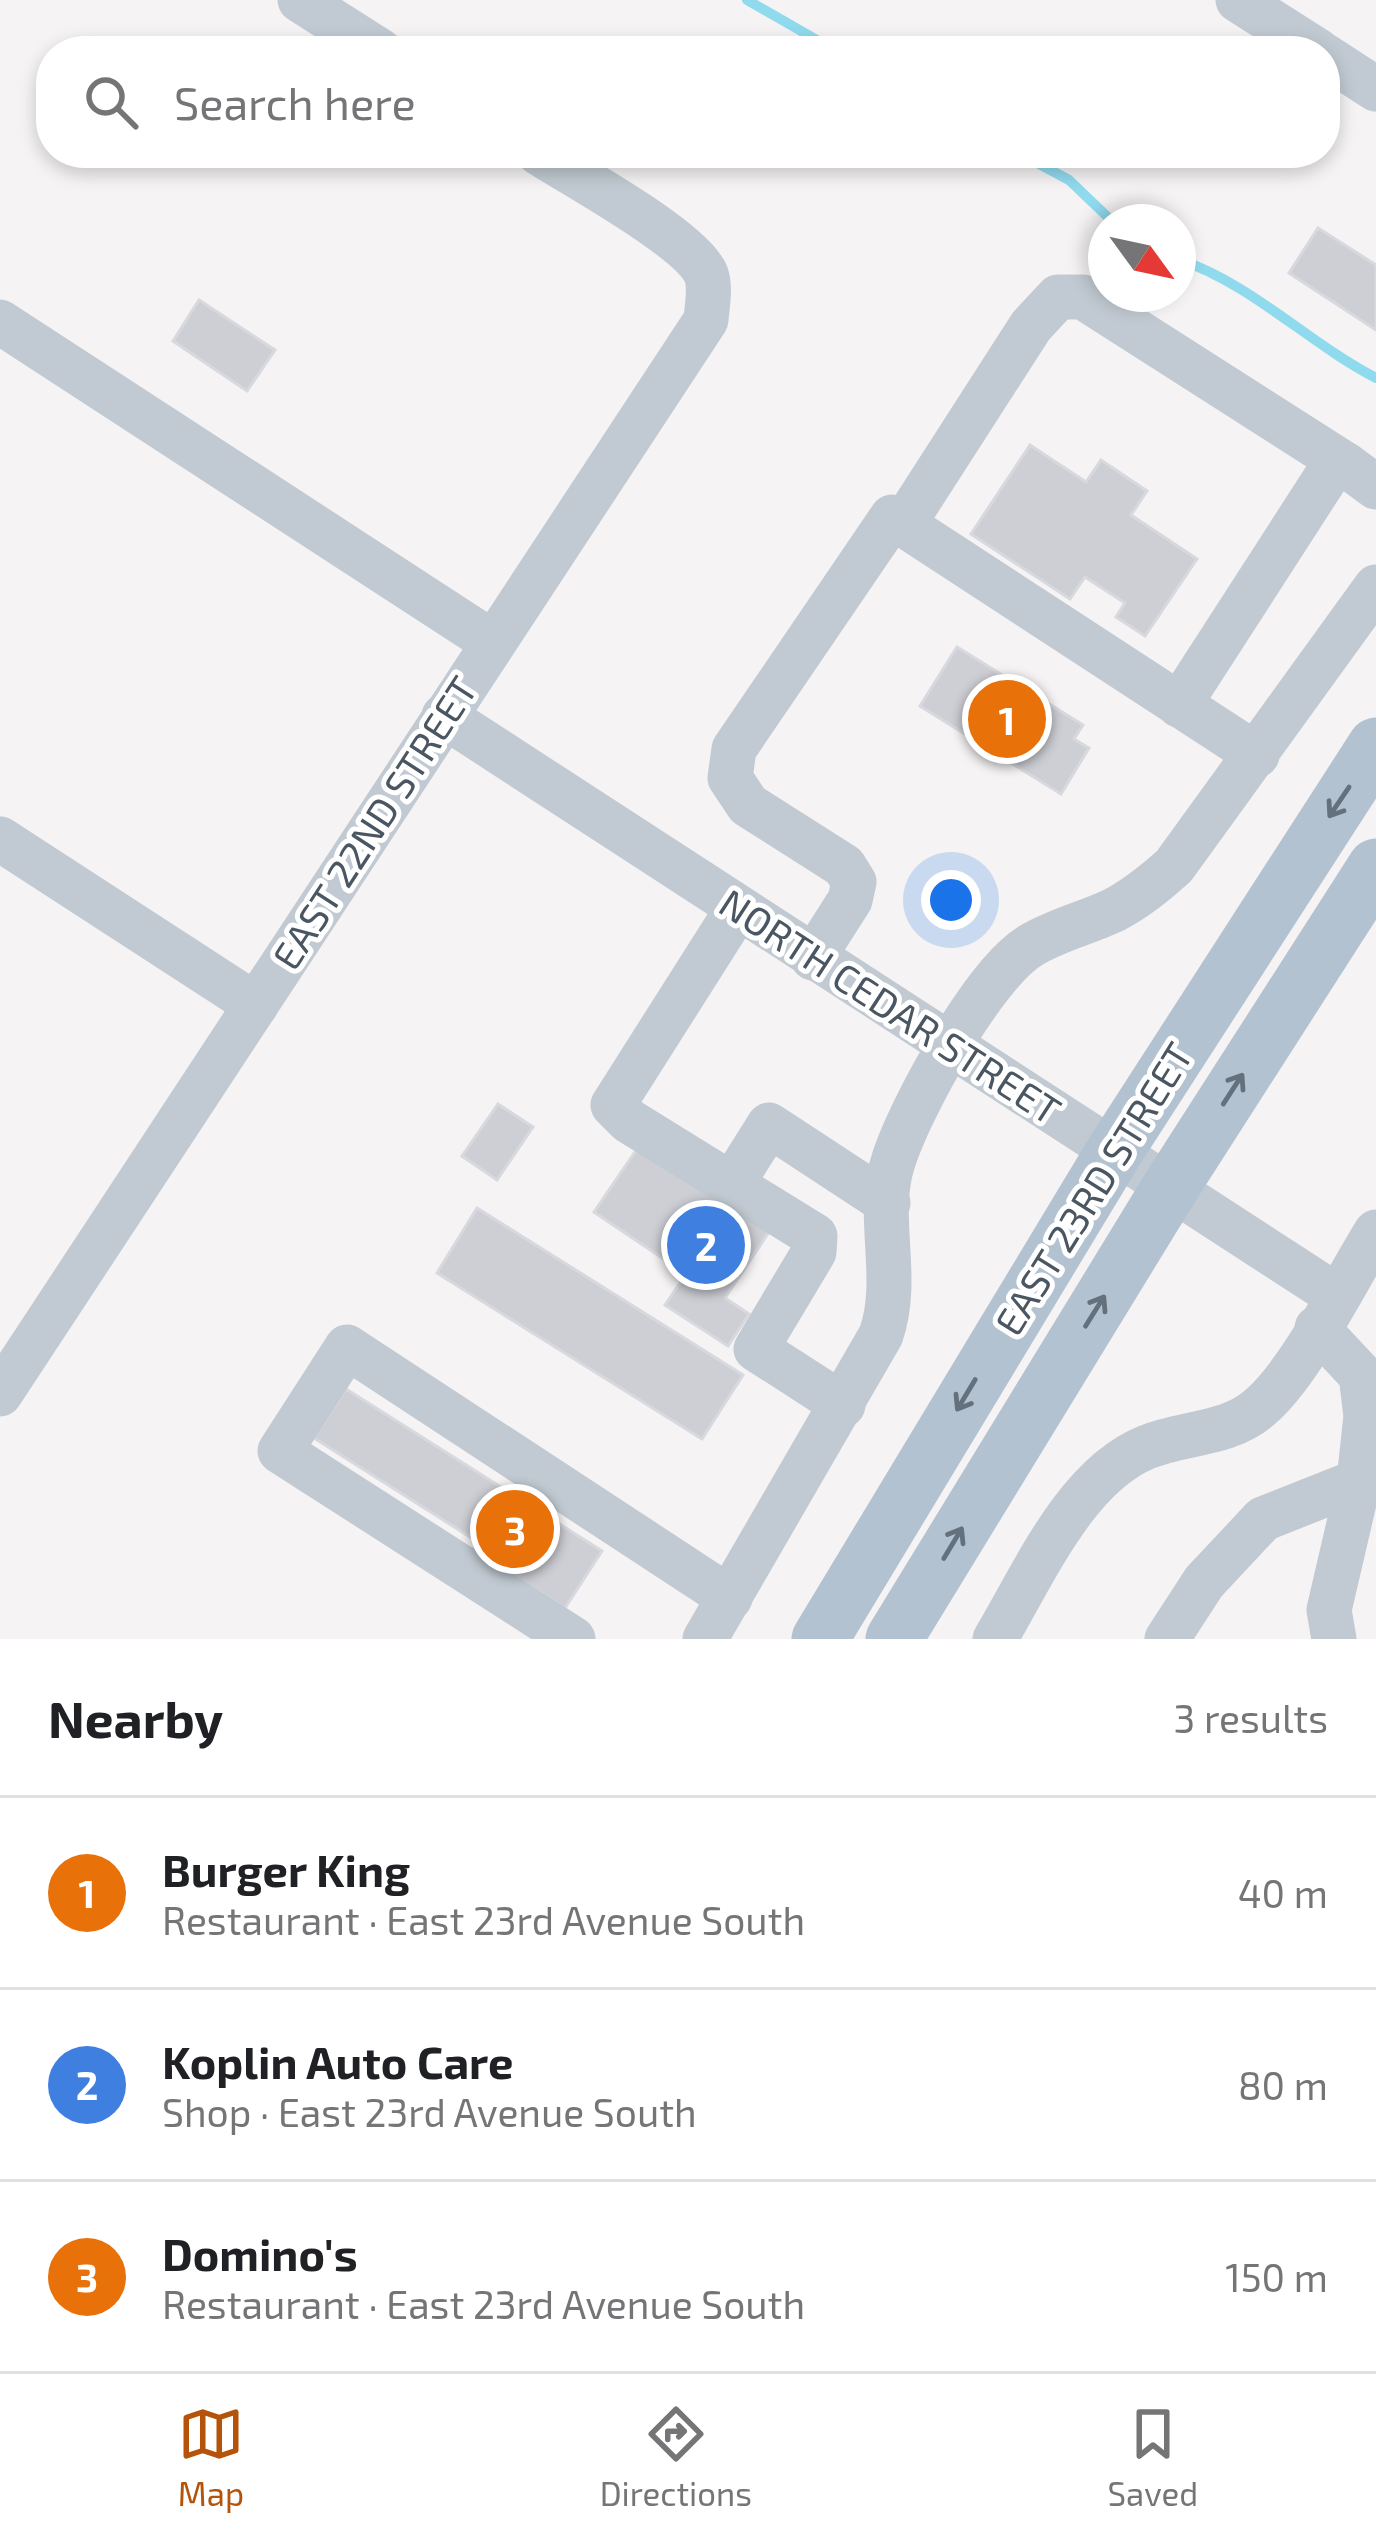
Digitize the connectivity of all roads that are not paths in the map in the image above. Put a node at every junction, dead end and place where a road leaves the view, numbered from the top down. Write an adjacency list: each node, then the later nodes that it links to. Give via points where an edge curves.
1 (300, 0): 3 (street)
2 (1238, 0): 4 (street)
3 (356, 36)
4 (1294, 36)
5 (1340, 65): 6 (street)
6 (1376, 88)
7 (562, 168): 12 (street, EAST 22ND STREET, via 703,267 706,320)
8 (0, 322): 12 (street)
9 (1361, 476): 10 (street, via 1083,297 1058,298 1031,326); 13 (street, via 1330,470)
10 (904, 524): 13 (street); 20 (street, via 892,517 734,749 730,778 748,805 844,866 854,882)
11 (1376, 587): 16 (street)
12 (492, 642): 14 (street, EAST 22ND STREET)
13 (1179, 705): 16 (street)
14 (444, 716): 19 (street, NORTH CEDAR STREET); 21 (street, EAST 22ND STREET)
15 (1376, 746): 23 (main road, EAST 23RD STREET, one-way to 23)
16 (1257, 755): 22 (street, via 1174,866 1112,911 1028,947 988,989)
17 (0, 838): 21 (street)
18 (1376, 867): 25 (main road, EAST 23RD STREET, one-way to 18)
19 (738, 908): 20 (street, NORTH CEDAR STREET); 24 (street, via 613,1105)
20 (813, 958): 22 (street, NORTH CEDAR STREET)
21 (256, 1005): 29 (street, EAST 22ND STREET)
22 (951, 1048): 23 (street, NORTH CEDAR STREET); 26 (street, via 901,1139)
23 (1114, 1152): 25 (street, NORTH CEDAR STREET); 35 (main road, EAST 23RD STREET, one-way to 35)
24 (732, 1184): 26 (street, via 769,1125); 30 (street, via 815,1236 814,1252 756,1349)
25 (1170, 1188): 28 (street, NORTH CEDAR STREET); 36 (main road, EAST 23RD STREET, one-way to 25)
26 (888, 1203): 30 (street, via 889,1312)
27 (1376, 1232): 28 (street)
28 (1327, 1312): 31 (street, NORTH CEDAR STREET, via 1361,1375); 37 (street, via 1258,1409 1130,1454 1092,1486)
29 (6, 1370)
30 (843, 1405): 32 (street)
31 (1359, 1481): 38 (street, via 1263,1520 1204,1582); 39 (street, NORTH CEDAR STREET, via 1329,1610)
32 (730, 1598): 33 (street, via 347,1347 280,1450); 34 (street)
33 (573, 1639)
34 (705, 1639)
35 (820, 1639)
36 (894, 1639)
37 (995, 1639)
38 (1167, 1639)
39 (1334, 1639)

